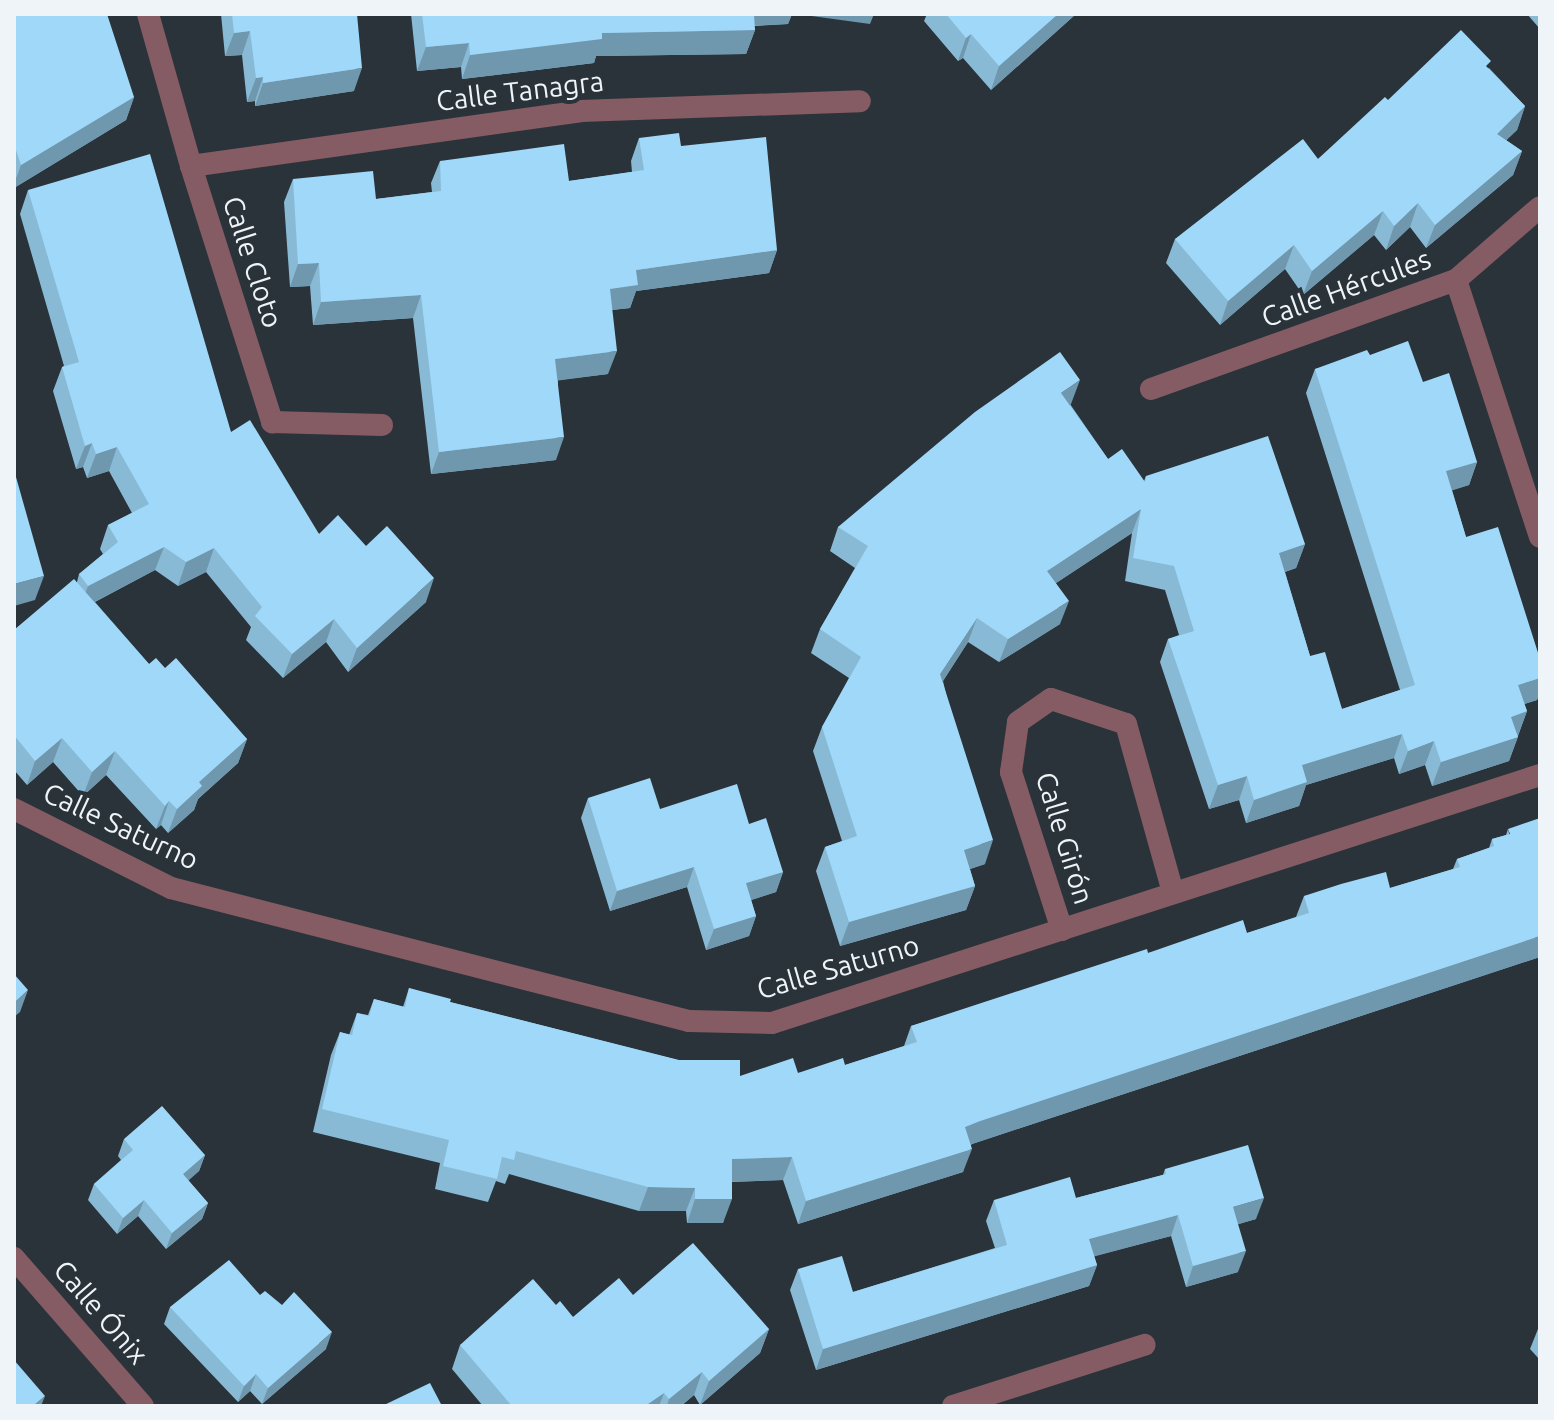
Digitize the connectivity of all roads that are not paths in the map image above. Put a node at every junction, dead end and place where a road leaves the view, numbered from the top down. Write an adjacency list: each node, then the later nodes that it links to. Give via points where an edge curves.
1 (148, 14): 3 (street, Calle Cloto)
2 (860, 101): 3 (street, Calle Tanagra, via 580,111)
3 (191, 166): 7 (street, Calle Cloto, via 272,422)
4 (1540, 207): 5 (street, Calle Hércules)
5 (1456, 280): 6 (street, Calle Hércules); 8 (street)
6 (1151, 389)
7 (382, 425)
8 (1540, 537)
9 (1540, 775): 11 (street, Calle Saturno)
10 (14, 809): 12 (street, Calle Saturno, via 171,888 689,1021 772,1023)
11 (1173, 892): 12 (street, Calle Saturno); 12 (street, Calle Girón, via 1126,724 1051,699 1018,722 1011,772)
12 (1062, 930)
13 (14, 1258): 15 (street, Calle Ónix)
14 (1144, 1345): 16 (street)
15 (143, 1406)
16 (953, 1406)

